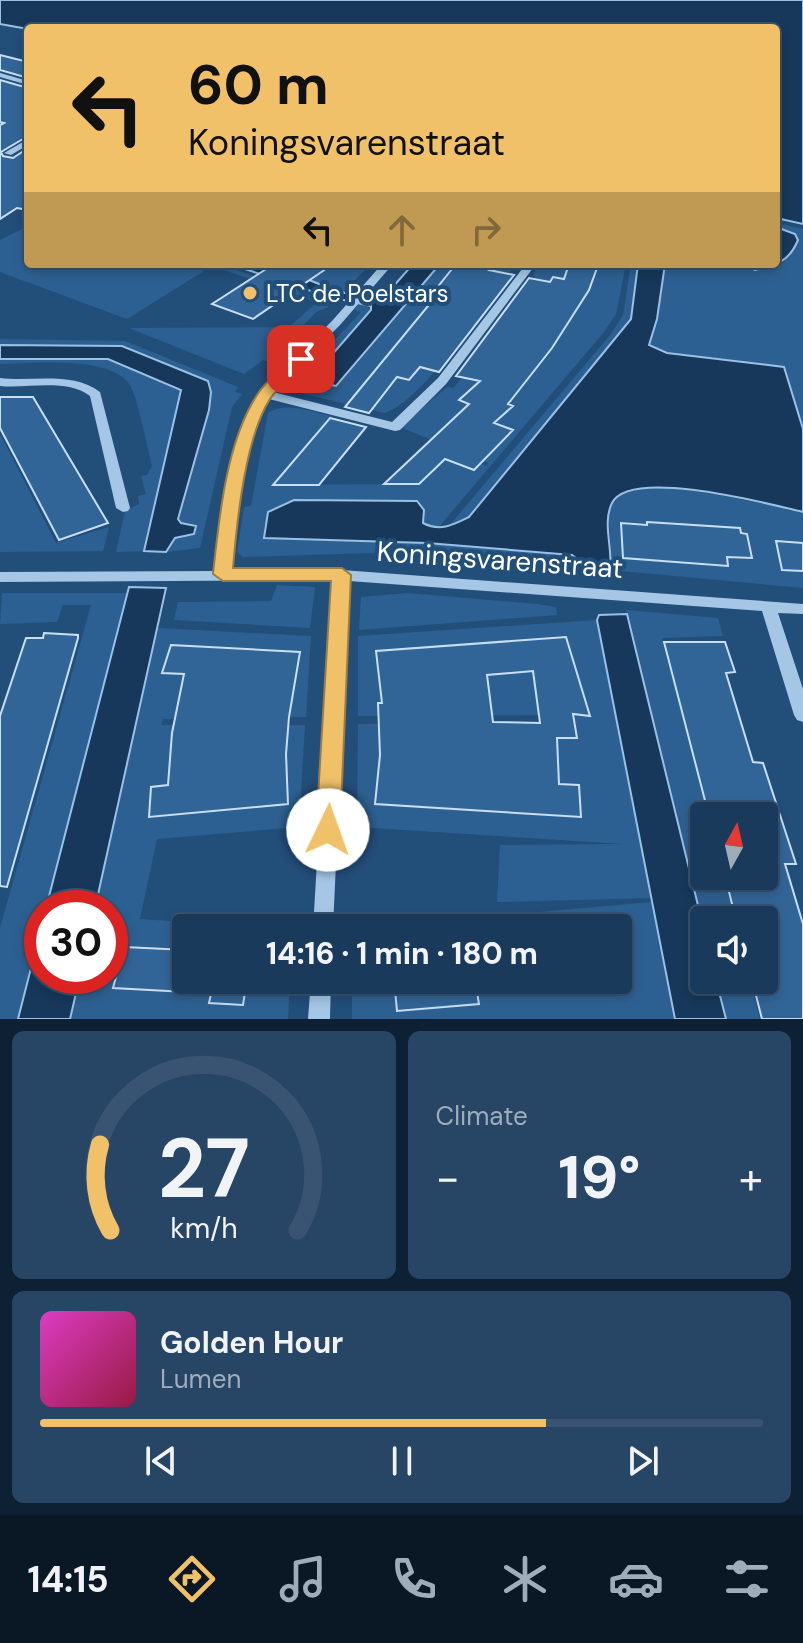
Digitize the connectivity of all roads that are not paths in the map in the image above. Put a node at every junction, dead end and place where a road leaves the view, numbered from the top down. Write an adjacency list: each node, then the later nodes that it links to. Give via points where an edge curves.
1 (0, 75): 2 (street)
2 (24, 82)
3 (24, 144): 4 (street)
4 (8, 153)
5 (384, 268): 8 (street)
6 (528, 268): 8 (street, via 442,381 395,427)
7 (0, 382): 9 (street, via 92,389)
8 (265, 394): 10 (street, via 248,424)
9 (123, 508)
10 (223, 574): 11 (street, Koningsvarenstraat); 12 (street, Koningsvarenstraat)
11 (342, 575): 13 (street, Koningsvarenstraat); 16 (street)
12 (0, 577)
13 (768, 607): 14 (street, Koningsvarenstraat); 15 (street)
14 (803, 609)
15 (803, 715)
16 (324, 914)
17 (320, 994): 18 (street)
18 (319, 1019)

